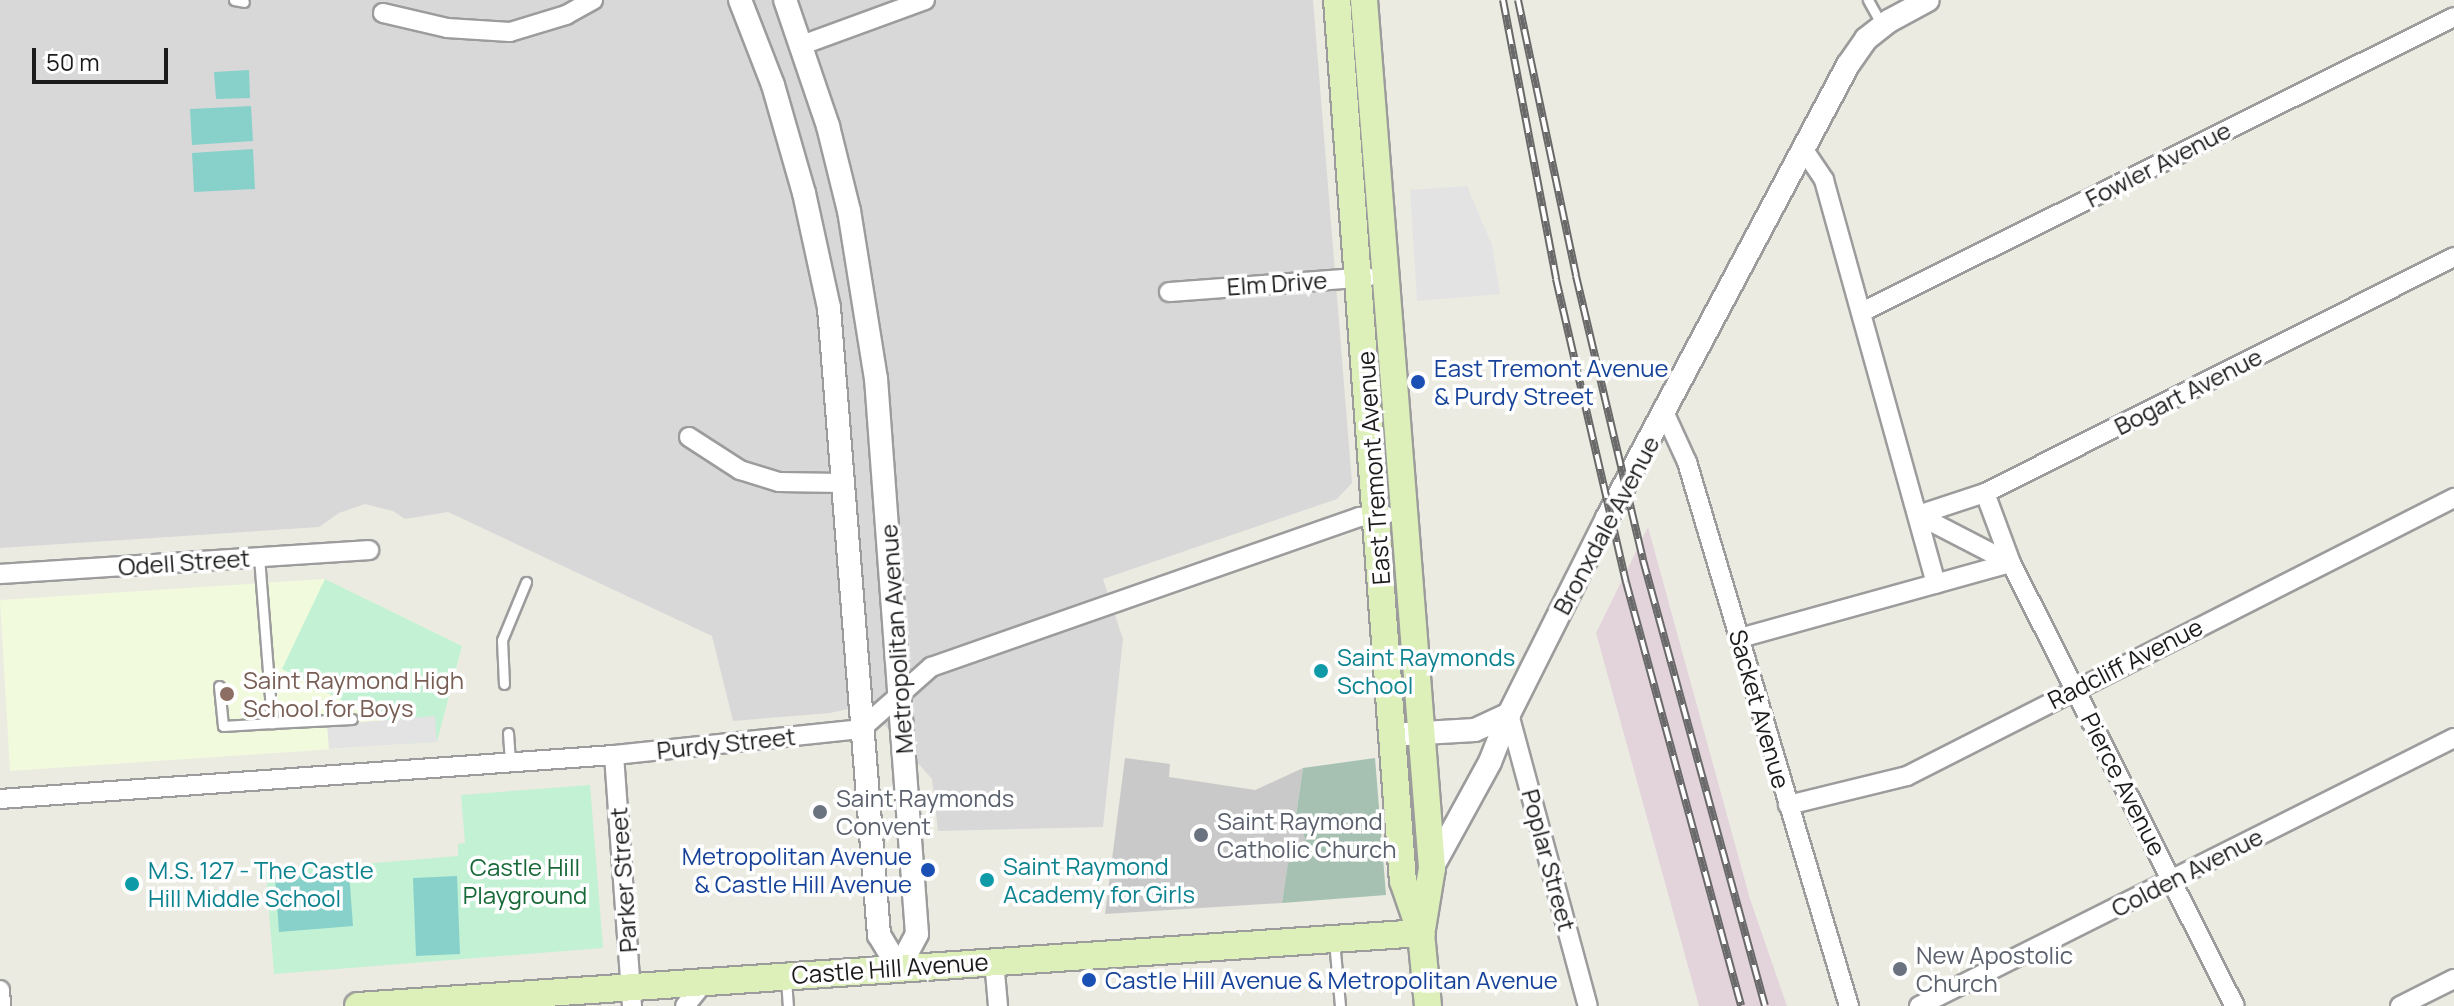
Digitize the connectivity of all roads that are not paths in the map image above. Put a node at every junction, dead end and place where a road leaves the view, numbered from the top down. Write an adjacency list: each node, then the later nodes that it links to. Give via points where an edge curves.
1 (593, 0): 9 (street, via 535,27 510,32 447,28)
2 (740, 0): 20 (street, Metropolitan Avenue, via 770,72)
3 (785, 0): 12 (street, Metropolitan Avenue)
4 (925, 0): 12 (street)
5 (1337, 0): 13 (main road, East Tremont Avenue)
6 (1364, 0): 13 (main road, East Tremont Avenue)
7 (1868, 0): 11 (lane)
8 (1928, 0): 11 (street, Bronxdale Avenue)
9 (383, 13)
10 (2454, 17): 21 (street, Fowler Avenue)
11 (1883, 26): 14 (street, Bronxdale Avenue, via 1856,52)
12 (802, 45): 19 (street, Metropolitan Avenue, via 849,211)
13 (1354, 52): 16 (main road, East Tremont Avenue); 17 (main road, East Tremont Avenue)
14 (1804, 150): 21 (street, via 1824,180); 22 (street, Bronxdale Avenue)
15 (2454, 257): 25 (street, Bogart Avenue)
16 (1385, 275): 17 (street, Elm Drive); 27 (main road, East Tremont Avenue)
17 (1358, 277): 18 (street, Elm Drive); 28 (main road, East Tremont Avenue)
18 (1169, 292)
19 (864, 296): 20 (street); 40 (street, Metropolitan Avenue, via 882,433)
20 (827, 302): 24 (street, Metropolitan Avenue)
21 (1862, 312): 29 (street)
22 (1665, 414): 36 (street, Sacket Avenue, via 1687,462); 41 (street, Bronxdale Avenue)
23 (689, 437): 24 (street, via 740,470 779,482)
24 (841, 483): 44 (street, Metropolitan Avenue)
25 (1985, 493): 29 (street, Bogart Avenue); 32 (street, Pierce Avenue)
26 (2454, 498): 39 (street, Radcliff Avenue)
27 (1404, 514): 28 (street); 46 (main road, East Tremont Avenue)
28 (1377, 515): 40 (street, via 931,667); 47 (main road, East Tremont Avenue)
29 (1918, 515): 32 (street); 35 (street)
30 (369, 550): 31 (street, Odell Street)
31 (259, 557): 33 (street, Odell Street); 43 (lane)
32 (2011, 563): 35 (street); 39 (street, Pierce Avenue)
33 (0, 574)
34 (526, 582): 37 (lane, via 502,640)
35 (1936, 584): 36 (street)
36 (1740, 638): 52 (street, Sacket Avenue)
37 (504, 684)
38 (219, 686): 43 (lane, via 223,726)
39 (2076, 687): 52 (street, Radcliff Avenue, via 1907,776); 54 (street, Pierce Avenue)
40 (900, 695): 44 (street); 58 (street, Metropolitan Avenue, via 917,934)
41 (1509, 714): 46 (street, via 1475,730); 53 (street, Bronxdale Avenue, via 1490,762); 71 (street, Poplar Street)
42 (352, 719): 43 (lane)
43 (272, 723)
44 (861, 729): 49 (street, Purdy Street); 58 (street, Metropolitan Avenue, via 879,935)
45 (508, 733): 50 (lane)
46 (1421, 733): 47 (street); 53 (main road, East Tremont Avenue)
47 (1393, 734): 55 (main road, East Tremont Avenue, via 1403,881)
48 (2454, 738): 54 (street, Colden Avenue)
49 (614, 755): 50 (street, Purdy Street); 63 (street, Parker Street)
50 (510, 762): 51 (street, Purdy Street)
51 (0, 799)
52 (1788, 805): 72 (street, Sacket Avenue)
53 (1432, 868): 55 (main road, East Tremont Avenue)
54 (2172, 880): 73 (street, Colden Avenue); 74 (street, Pierce Avenue)
55 (1421, 933): 56 (main road, Castle Hill Avenue); 70 (main road, East Tremont Avenue)
56 (1334, 941): 57 (main road, Castle Hill Avenue); 69 (lane)
57 (994, 961): 58 (main road, Castle Hill Avenue); 68 (street)
58 (899, 968): 59 (main road, Castle Hill Avenue)
59 (786, 976): 61 (main road, Castle Hill Avenue); 67 (lane)
60 (2454, 979): 75 (street)
61 (705, 981): 63 (main road, Castle Hill Avenue); 66 (street)
62 (0, 990): 64 (street)
63 (632, 997): 65 (main road, Castle Hill Avenue)
64 (1, 1006)
65 (358, 1006)
66 (685, 1006)
67 (788, 1006)
68 (998, 1006)
69 (1340, 1006)
70 (1428, 1006)
71 (1588, 1006)
72 (1849, 1006)
73 (1919, 1006)
74 (2235, 1006)
75 (2400, 1006)

